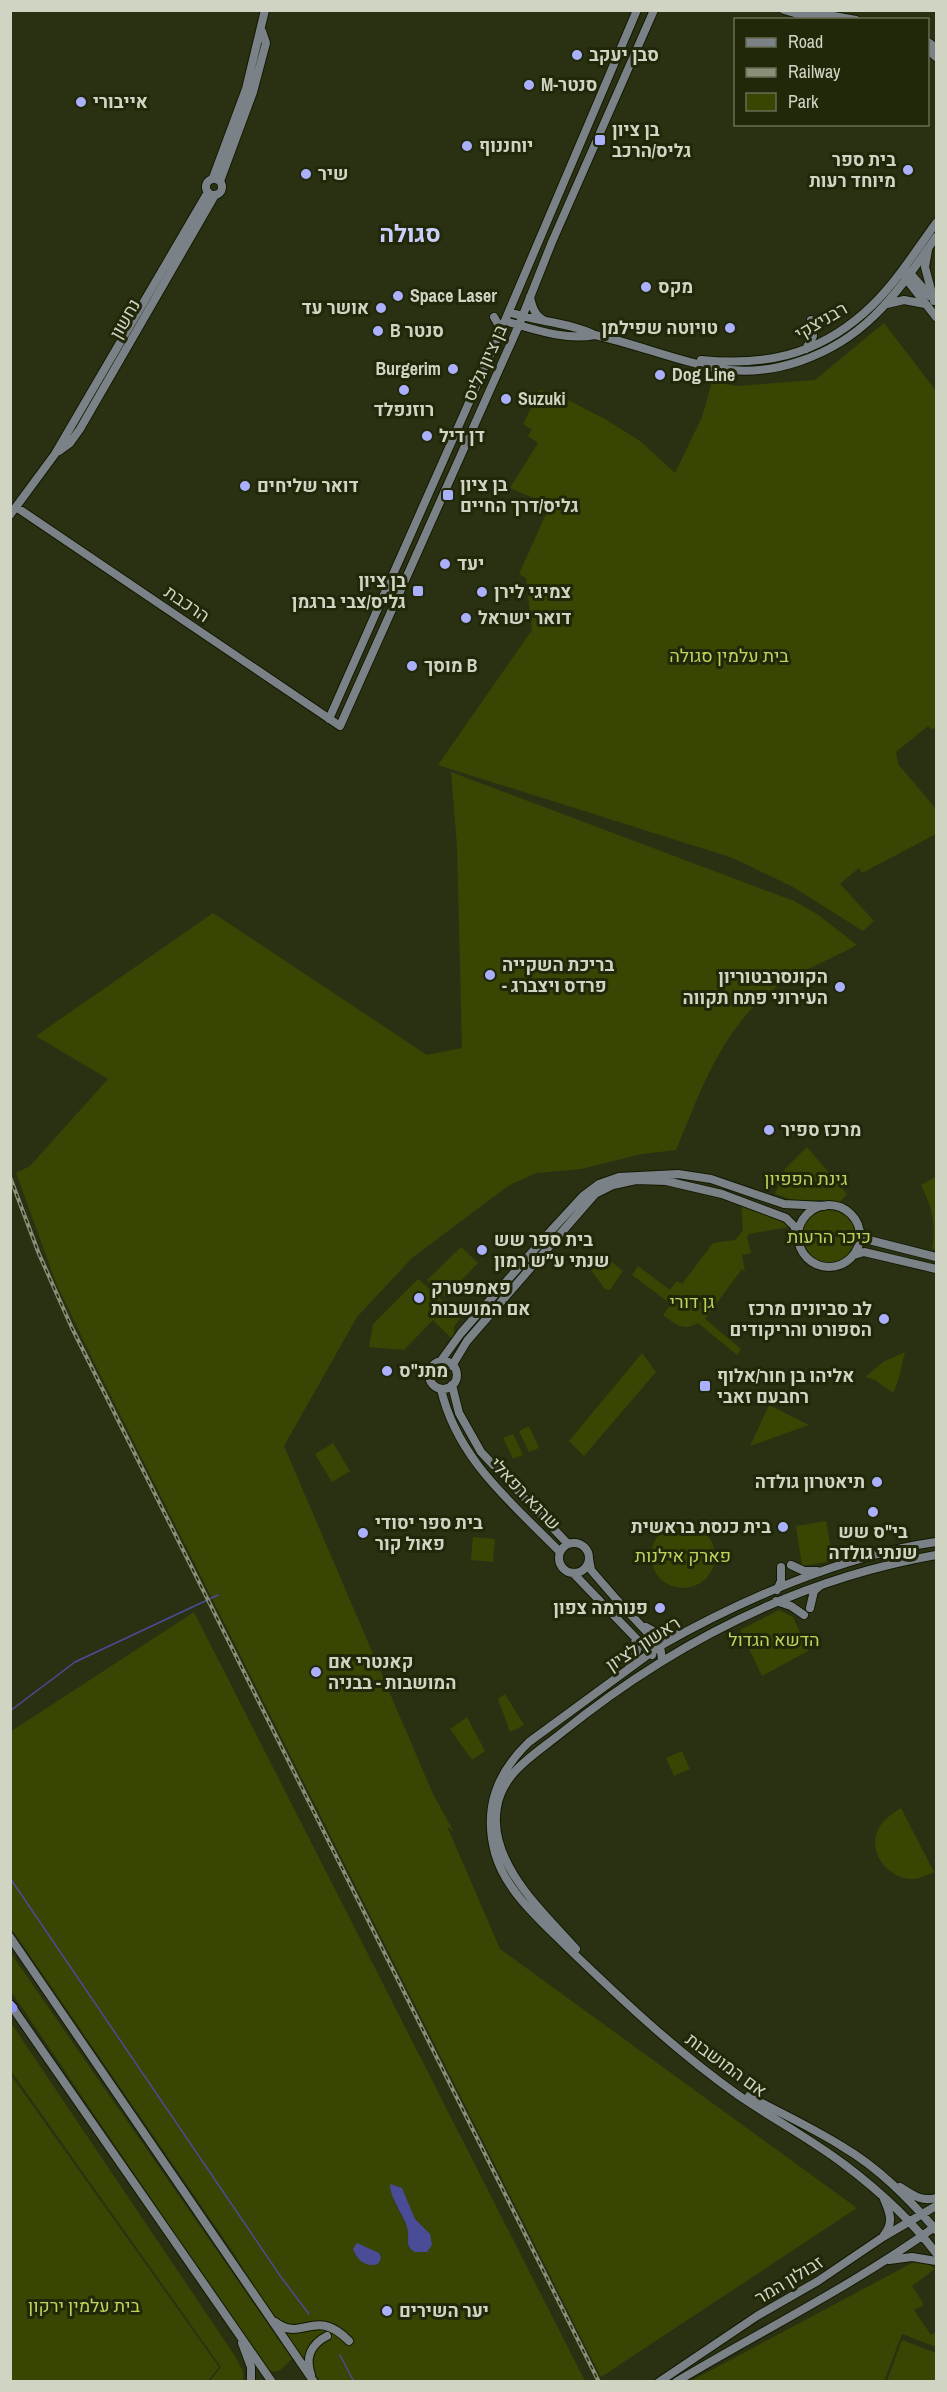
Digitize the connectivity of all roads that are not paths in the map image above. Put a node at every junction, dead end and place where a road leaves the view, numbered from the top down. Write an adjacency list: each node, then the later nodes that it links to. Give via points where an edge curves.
1 (265, 10): 9 (street, via 261,29 266,44 254,92)
2 (638, 10): 20 (street, בן ציון גליס)
3 (654, 10): 17 (street, בן ציון גליס)
4 (784, 10): 5 (street)
5 (804, 16): 6 (street)
6 (830, 18)
7 (930, 46): 8 (street)
8 (936, 57)
9 (217, 180): 10 (street, via 207,183); 10 (street, via 221,191)
10 (211, 193): 31 (street, נחשון, via 55,454)
11 (936, 223): 14 (street, רבניצקי)
12 (936, 237): 13 (street, רבניצקי)
13 (928, 249): 15 (street, רבניצקי); 18 (street, via 926,267)
14 (902, 269): 15 (street); 16 (street); 29 (street, רבניצקי, via 864,313 826,340)
15 (911, 272): 16 (street, רבניצקי); 18 (street)
16 (905, 279): 18 (street); 19 (street, רבניצקי)
17 (530, 295): 25 (street, בן ציון גליס); 26 (street, via 540,319)
18 (933, 303): 19 (street, via 904,300); 21 (street)
19 (883, 306): 30 (street, רבניצקי, via 834,346 788,365 742,371)
20 (508, 312): 24 (street, בן ציון גליס); 25 (street, רבניצקי)
21 (936, 316)
22 (494, 317): 28 (street)
23 (811, 320): 29 (street, via 813,336)
24 (505, 321): 25 (street, רבניצקי); 28 (street, בן ציון גליס)
25 (520, 321): 26 (street, רבניצקי); 27 (street, רבניצקי, via 549,333 582,338); 34 (street, בן ציון גליס)
26 (552, 324): 27 (street, רבניצקי)
27 (596, 335): 30 (street, רבניצקי)
28 (498, 338): 33 (street, בן ציון גליס)
29 (804, 350): 30 (street, רבניצקי, via 743,363)
30 (678, 358)
31 (16, 507): 32 (street, נחשון); 33 (street, הרכבת)
32 (10, 515)
33 (328, 719): 34 (street, הרכבת)
34 (340, 726)
35 (824, 1206): 36 (street, via 847,1211); 37 (street, via 807,1214); 41 (street, via 784,1204 723,1183 678,1174 619,1177 599,1184 548,1234)
36 (859, 1230): 38 (street, via 860,1242); 39 (street, via 865,1239)
37 (798, 1235): 38 (street, via 802,1252 817,1265 837,1267); 42 (street, via 786,1218 722,1194 666,1180 613,1185 595,1194 467,1341)
38 (854, 1255): 40 (street, via 864,1252)
39 (936, 1257)
40 (936, 1269)
41 (440, 1362): 42 (street); 44 (street, via 430,1370 429,1378)
42 (452, 1366): 43 (street, via 456,1378)
43 (452, 1385): 44 (street); 46 (street, שרגא רפאלי, via 459,1413 481,1452)
44 (441, 1389): 47 (street, שרגא רפאלי, via 455,1431 483,1474)
45 (936, 1542): 52 (street, ראשון לציון)
46 (568, 1544): 47 (street); 49 (street, via 584,1546)
47 (560, 1552): 53 (street, via 562,1566)
48 (936, 1555): 54 (street, ראשון לציון)
49 (589, 1559): 53 (street, via 586,1568); 59 (street, via 591,1570)
50 (791, 1565): 52 (street, via 804,1571)
51 (781, 1567): 55 (street)
52 (819, 1571): 55 (street, ראשון לציון)
53 (573, 1573): 61 (street)
54 (826, 1582): 56 (street, ראשון לציון); 57 (street, via 813,1591)
55 (777, 1590): 60 (street, ראשון לציון)
56 (776, 1601): 58 (street); 64 (street, ראשון לציון)
57 (810, 1608)
58 (804, 1615)
59 (634, 1620): 60 (street, via 661,1635); 62 (street)
60 (682, 1634): 62 (street, ראשון לציון)
61 (635, 1636): 63 (street); 65 (street, via 637,1651)
62 (660, 1646): 63 (street, ראשון לציון); 64 (street)
63 (650, 1653): 64 (street); 65 (street, ראשון לציון)
64 (662, 1659): 66 (street, ראשון לציון, via 514,1769 501,1790 496,1809 496,1827)
65 (625, 1672): 66 (street, ראשון לציון, via 529,1742 511,1760 496,1788 490,1825 495,1854)
66 (513, 1883): 69 (street, אם המושבות, via 662,2034 733,2088 844,2147); 70 (street, אם המושבות, via 548,1928 663,2038 738,2095 817,2144)
67 (10, 1938): 81 (street)
68 (11, 2006): 82 (street)
69 (883, 2176): 71 (street, via 918,2199); 73 (street, אם המושבות)
70 (882, 2195): 74 (street, אם המושבות); 77 (street, via 891,2217 890,2228)
71 (936, 2198)
72 (936, 2206): 73 (street, זבולון המר)
73 (923, 2214): 74 (street, זבולון המר); 75 (street, אם המושבות)
74 (909, 2221): 76 (street, אם המושבות); 77 (street, זבולון המר)
75 (936, 2228): 76 (street, זבולון המר)
76 (922, 2236): 78 (street, אם המושבות); 79 (street, זבולון המר)
77 (883, 2237): 85 (street, זבולון המר)
78 (936, 2253)
79 (884, 2261): 80 (street, via 912,2257); 89 (street, זבולון המר)
80 (936, 2261)
81 (266, 2313): 84 (street, via 287,2329 327,2325); 88 (street)
82 (235, 2328): 86 (street, via 251,2367); 87 (street)
83 (327, 2336): 88 (street, via 309,2355)
84 (349, 2341)
85 (662, 2379)
86 (251, 2382)
87 (272, 2382)
88 (314, 2382)
89 (676, 2382)

